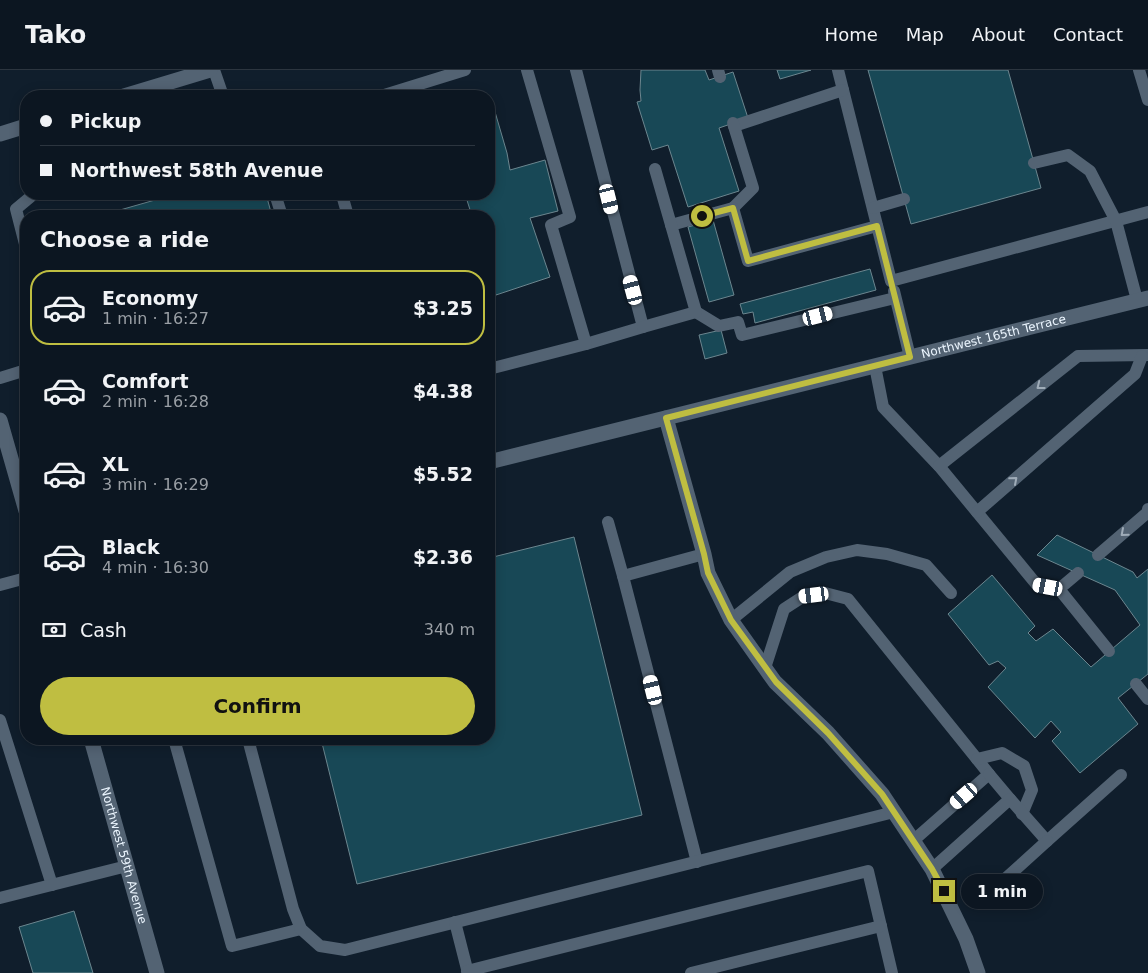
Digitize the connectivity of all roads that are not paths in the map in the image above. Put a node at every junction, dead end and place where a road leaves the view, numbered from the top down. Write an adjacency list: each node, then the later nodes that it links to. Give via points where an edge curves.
1 (210, 70): 8 (street)
2 (214, 70): 9 (lane)
3 (465, 70): 10 (lane)
4 (527, 70): 31 (lane, via 570,217 551,225)
5 (576, 70): 30 (lane)
6 (838, 70): 11 (lane)
7 (1139, 70): 12 (lane)
8 (144, 90)
9 (221, 90)
10 (400, 90)
11 (843, 90): 19 (lane, via 734,124 753,188); 20 (lane)
12 (1148, 100)
13 (20, 128): 14 (street)
14 (0, 134)
15 (1034, 163): 22 (lane, via 1068,154 1090,171)
16 (656, 169): 24 (lane)
17 (904, 199): 20 (lane)
18 (27, 200): 23 (lane, via 16,209)
19 (733, 208): 24 (lane); 25 (lane, via 748,261)
20 (873, 208): 25 (lane)
21 (1148, 212): 22 (lane)
22 (1116, 221): 26 (lane); 28 (lane)
23 (20, 225)
24 (671, 225): 29 (lane)
25 (877, 226): 26 (lane)
26 (891, 281): 27 (lane)
27 (895, 298): 29 (lane, via 742,335 738,322 719,326); 33 (lane)
28 (1142, 299): 33 (street, Northwest 165th Terrace)
29 (696, 312): 30 (lane)
30 (643, 327): 31 (lane)
31 (586, 344): 35 (lane)
32 (1145, 356): 41 (lane, one-way to 41, via 1078,356); 44 (lane, one-way to 32, via 1135,374)
33 (910, 357): 34 (street, Northwest 165th Terrace)
34 (875, 366): 38 (street, Northwest 165th Terrace); 41 (lane, via 884,407)
35 (495, 367)
36 (20, 372): 37 (lane)
37 (0, 378)
38 (666, 418): 40 (street, Northwest 165th Terrace); 46 (street)
39 (0, 420): 42 (street)
40 (495, 461)
41 (939, 466): 44 (lane)
42 (20, 490)
43 (1148, 509): 47 (lane, one-way to 47)
44 (977, 512): 52 (lane, via 1037,585)
45 (608, 522): 49 (lane)
46 (704, 554): 49 (lane); 54 (street, via 708,573)
47 (1098, 555)
48 (1078, 573): 52 (lane)
49 (623, 576): 71 (lane)
50 (20, 580): 51 (lane)
51 (0, 585)
52 (1059, 589): 55 (lane)
53 (951, 593): 54 (lane, via 926,565 857,550 826,557 790,572)
54 (731, 620): 56 (street)
55 (1109, 651)
56 (765, 668): 63 (lane, via 784,609 804,596 825,593 848,599); 67 (street, via 828,733)
57 (1136, 684): 58 (lane)
58 (1148, 700)
59 (0, 720): 75 (lane)
60 (93, 745): 72 (street, Northwest 59th Avenue)
61 (176, 745): 79 (lane, via 232,946)
62 (250, 745): 79 (lane)
63 (977, 758): 64 (lane); 68 (lane, via 1002,753 1024,766 1032,790)
64 (989, 774): 66 (lane); 69 (lane)
65 (1121, 775): 70 (lane)
66 (1010, 799): 68 (lane); 73 (lane)
67 (894, 812): 69 (street); 71 (lane)
68 (1022, 814): 70 (lane)
69 (914, 840): 73 (street)
70 (1047, 841): 74 (lane)
71 (697, 862): 77 (lane)
72 (127, 866): 75 (lane); 81 (street, Northwest 59th Avenue)
73 (932, 869): 84 (street)
74 (1005, 879)
75 (52, 886): 76 (lane)
76 (0, 898)
77 (455, 922): 79 (lane, via 345,950 320,946); 80 (lane)
78 (881, 926): 80 (lane, via 868,871); 82 (lane); 83 (lane)
79 (301, 929)
80 (468, 972)
81 (157, 973)
82 (691, 973)
83 (892, 973)
84 (978, 973)

